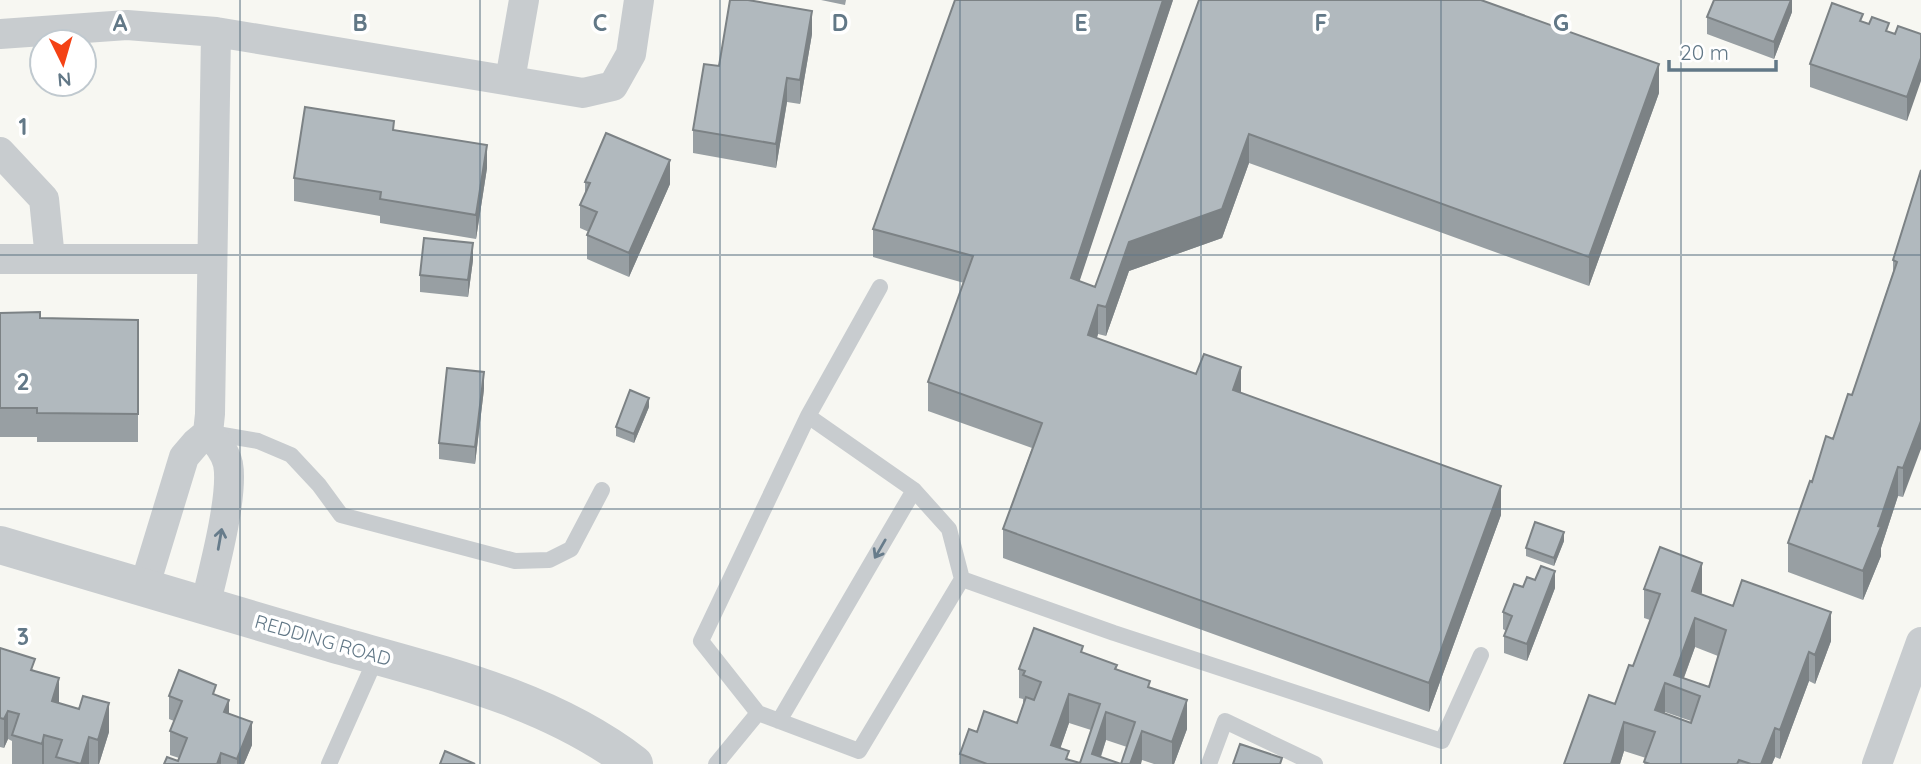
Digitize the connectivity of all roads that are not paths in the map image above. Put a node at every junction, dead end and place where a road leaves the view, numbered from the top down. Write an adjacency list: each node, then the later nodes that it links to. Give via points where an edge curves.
1 (524, 0): 5 (street)
2 (639, 0): 5 (street, via 631,54 613,86 583,93)
3 (216, 32): 4 (street, via 127,25); 5 (street); 9 (street)
4 (0, 34)
5 (510, 80)
6 (0, 152): 8 (street, via 44,199)
7 (0, 259): 8 (street)
8 (50, 259): 9 (street)
9 (212, 259): 12 (street)
10 (880, 287): 11 (lane)
11 (808, 416): 14 (lane); 22 (lane, via 701,640)
12 (208, 433): 13 (lane, via 258,441 291,454 341,515 515,561 549,559 570,549); 17 (street, via 184,457); 18 (street, one-way to 12, via 229,465 221,446)
13 (602, 490)
14 (914, 490): 16 (lane, via 949,529); 23 (lane, one-way to 23)
15 (0, 545): 17 (street, REDDING ROAD)
16 (962, 579): 20 (lane, via 1442,741); 23 (lane, via 859,751)
17 (144, 588): 18 (street, REDDING ROAD)
18 (205, 606): 21 (street, REDDING ROAD)
19 (1921, 642): 29 (street)
20 (1480, 655)
21 (377, 656): 24 (lane); 25 (street, REDDING ROAD, via 547,712 599,738)
22 (758, 712): 23 (lane); 26 (lane)
23 (779, 721)
24 (329, 764)
25 (634, 764)
26 (716, 764)
27 (1209, 764): 28 (lane, via 1225,720)
28 (1315, 764)
29 (1877, 764)

